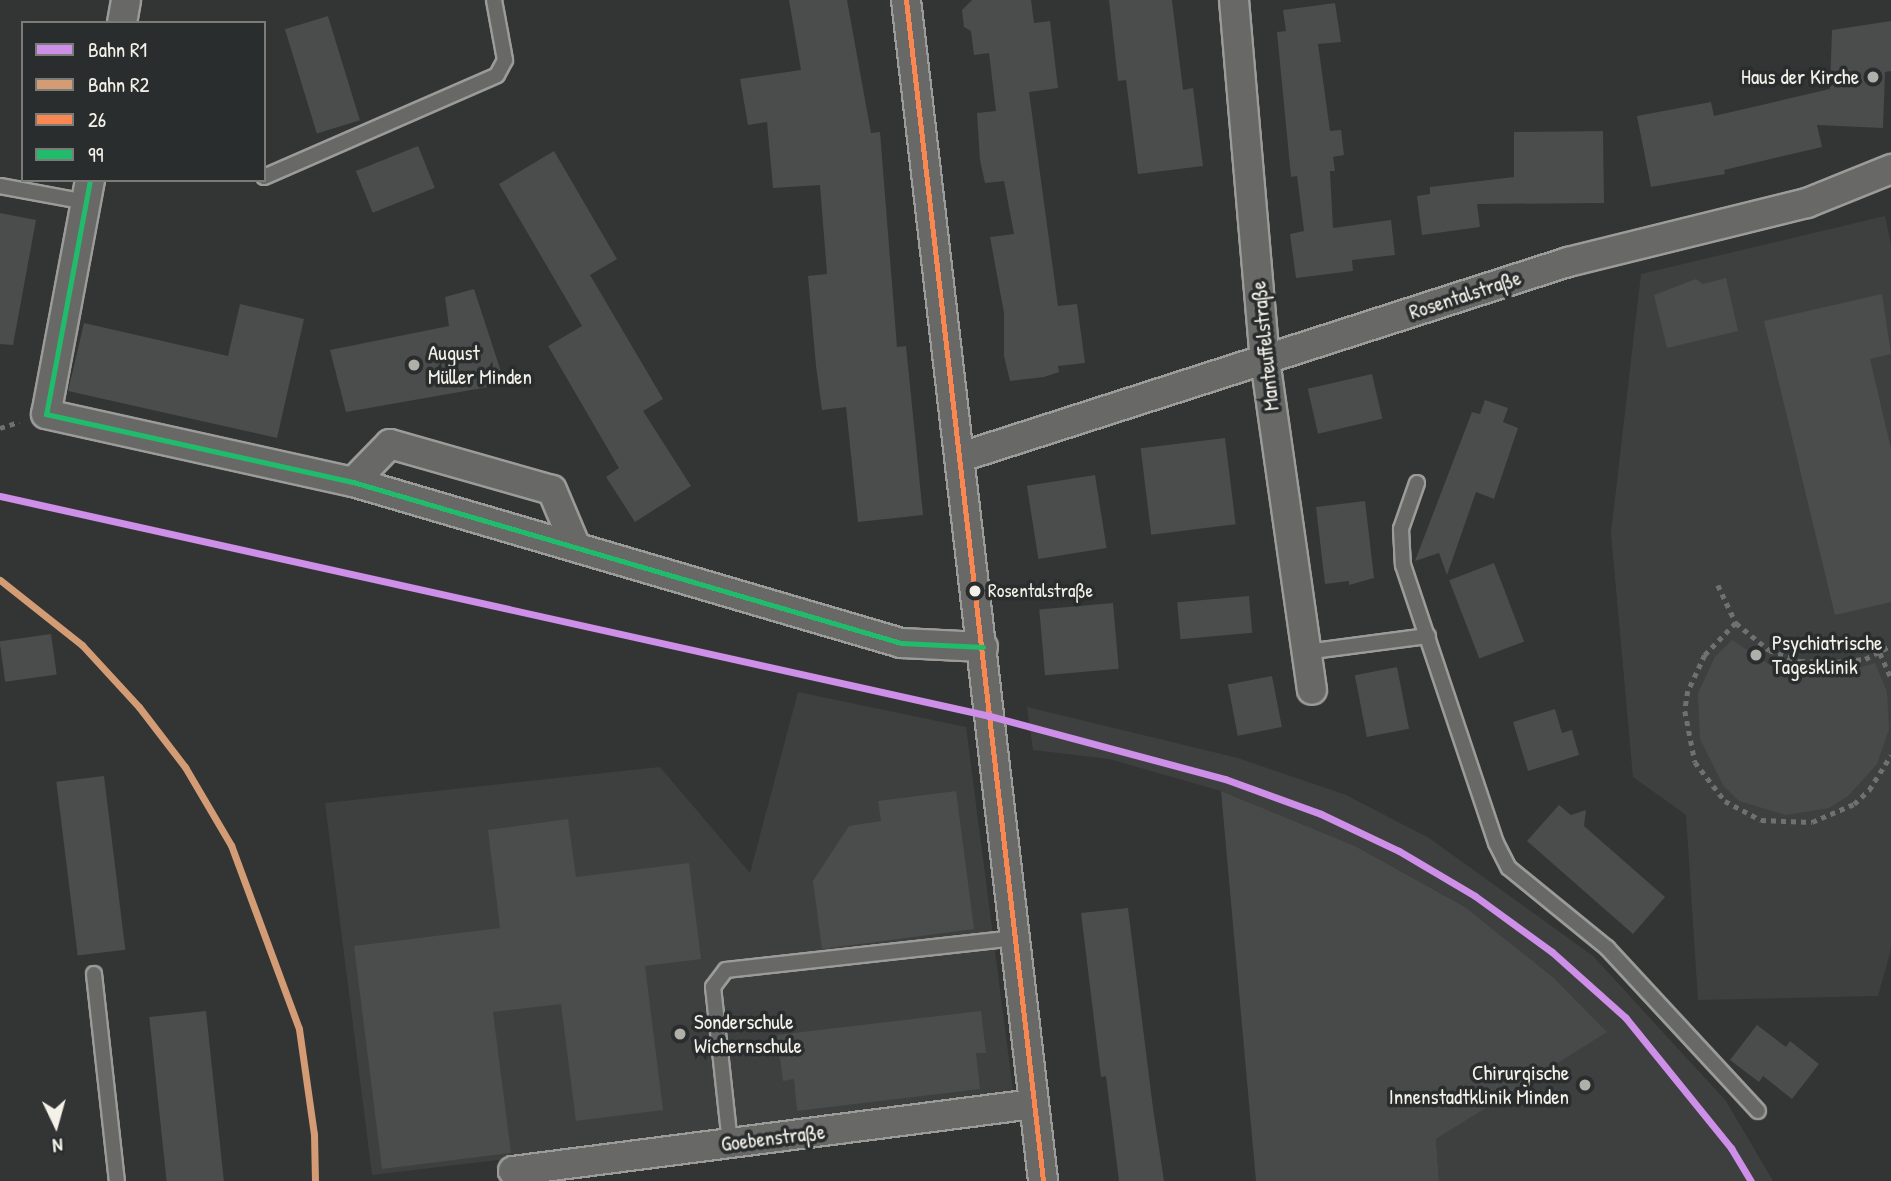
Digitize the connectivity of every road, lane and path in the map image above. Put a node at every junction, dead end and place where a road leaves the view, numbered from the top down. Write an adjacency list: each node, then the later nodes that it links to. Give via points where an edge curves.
1 (126, 0): 5 (street)
2 (494, 0): 7 (lane, via 505,60 497,75)
3 (906, 0): 11 (street)
4 (1234, 0): 10 (street, Manteuffelstraße)
5 (121, 21)
6 (1891, 169): 10 (street, Rosentalstraße, via 1807,203 1568,262)
7 (266, 176)
8 (0, 186): 9 (lane)
9 (88, 191): 12 (street, via 46,414)
10 (1265, 360): 11 (street, Rosentalstraße); 20 (street, Manteuffelstraße)
11 (961, 457): 19 (street)
12 (353, 482): 14 (street); 14 (street, via 390,444 552,489)
13 (1417, 483): 17 (lane, via 1401,529 1403,565)
14 (576, 547): 19 (street, via 901,643)
15 (1718, 585): 16 (path)
16 (1736, 623): 21 (path, via 1769,650 1800,661 1836,663); 24 (path, via 1705,655 1688,691 1685,711 1695,762 1725,801 1761,820 1812,822 1854,804 1870,790)
17 (1428, 636): 20 (lane); 28 (lane, via 1496,843 1509,868 1607,948)
18 (1891, 646): 21 (path)
19 (983, 647): 25 (street)
20 (1306, 652): 23 (street, Manteuffelstraße)
21 (1880, 653): 22 (path)
22 (1891, 678)
23 (1312, 690)
24 (1891, 755)
25 (1015, 938): 27 (street); 29 (lane, via 726,970 713,987)
26 (94, 974): 31 (lane)
27 (1033, 1104): 29 (street, Goebenstraße); 32 (street)
28 (1758, 1111)
29 (730, 1143): 30 (street, Goebenstraße)
30 (513, 1171)
31 (117, 1181)
32 (1043, 1181)

